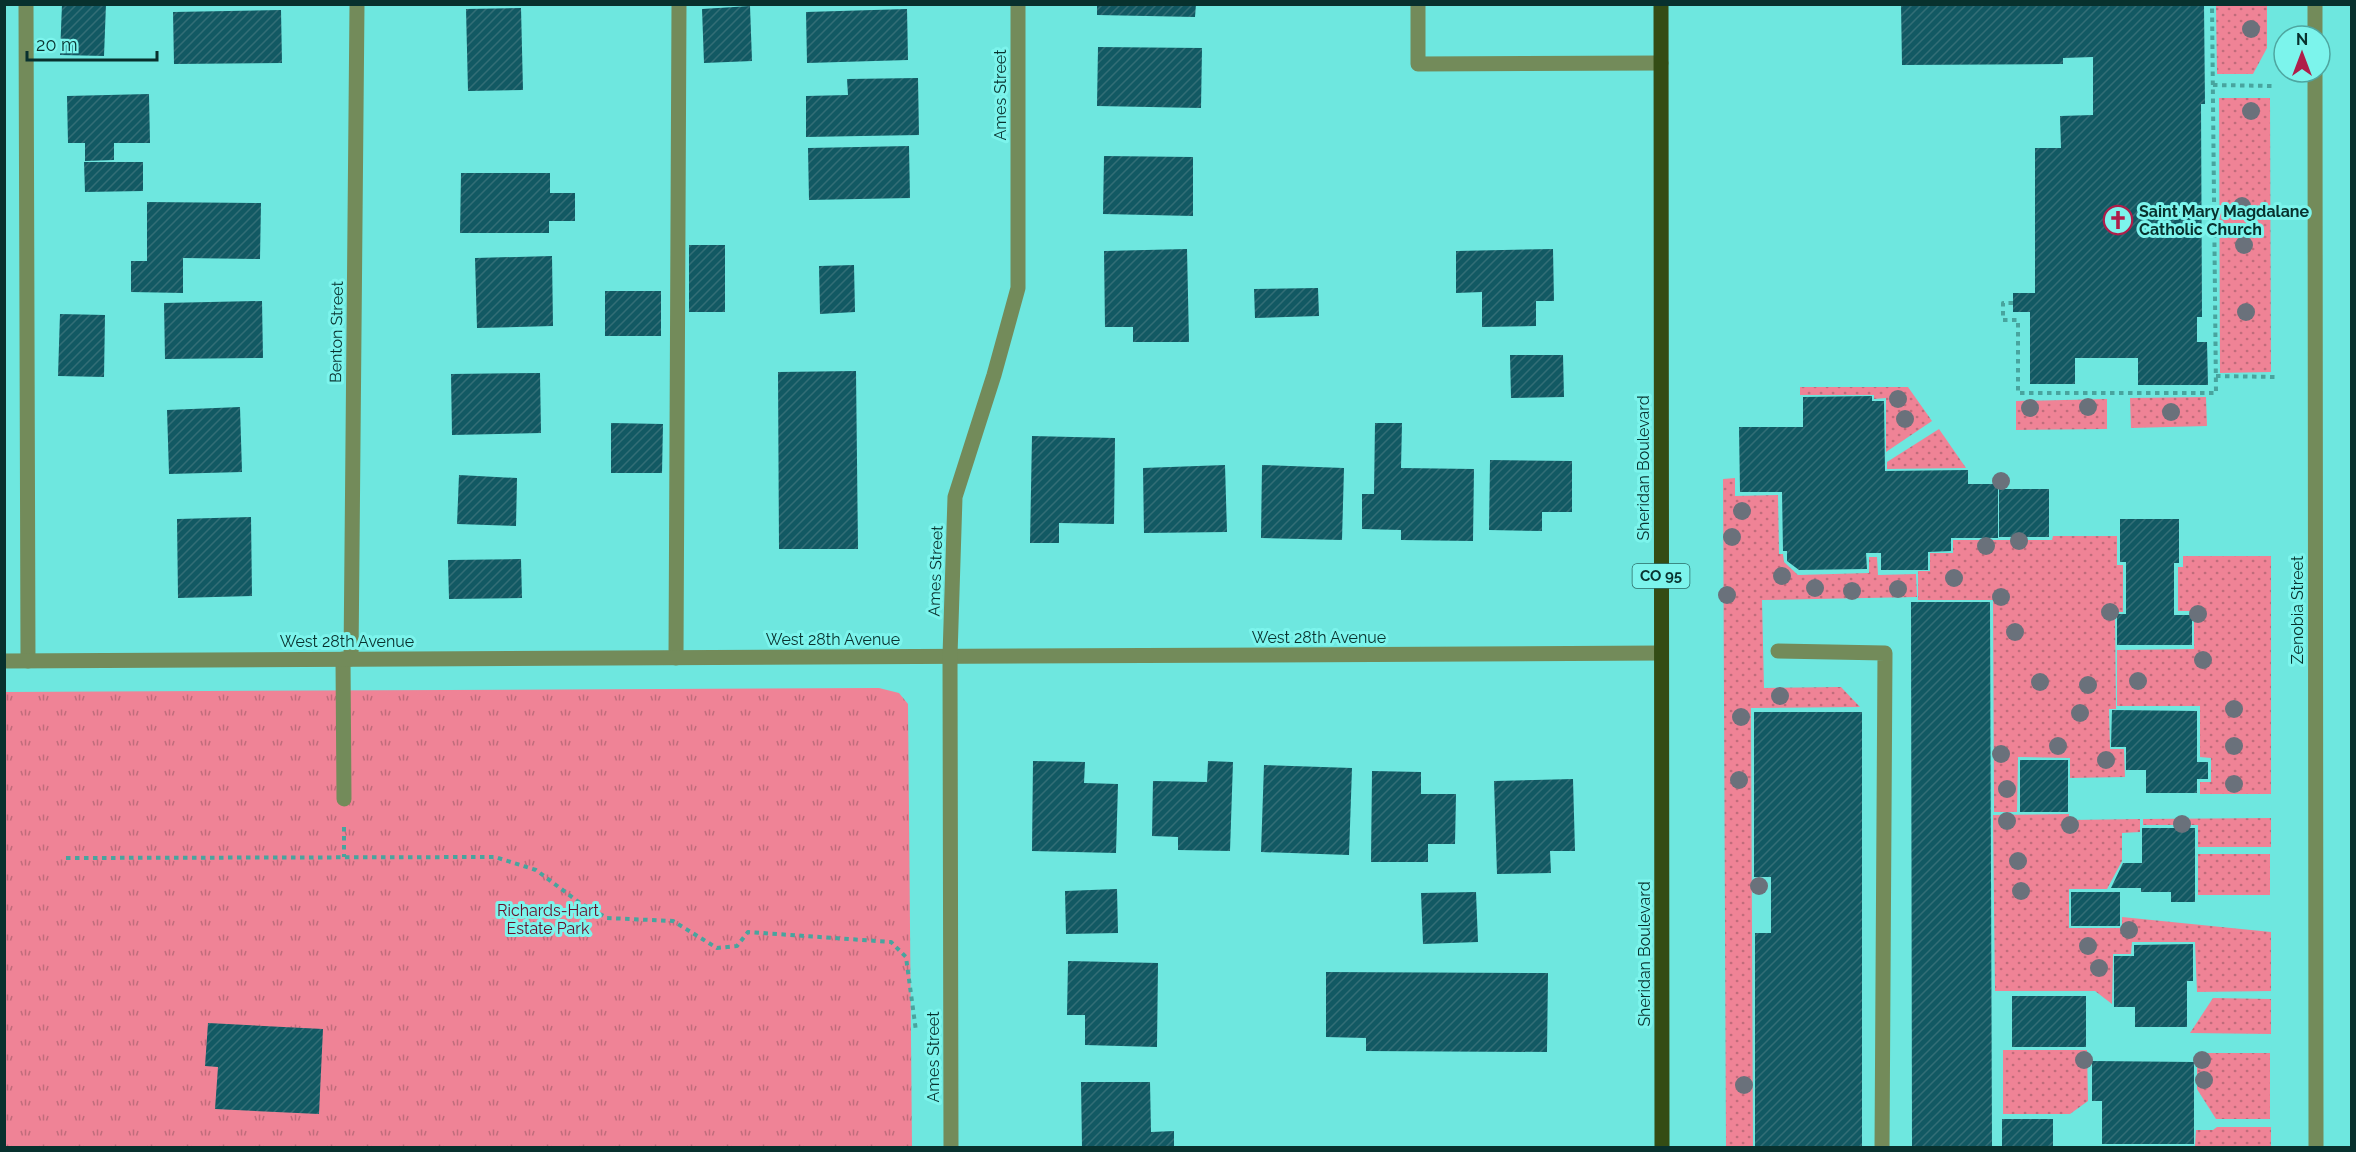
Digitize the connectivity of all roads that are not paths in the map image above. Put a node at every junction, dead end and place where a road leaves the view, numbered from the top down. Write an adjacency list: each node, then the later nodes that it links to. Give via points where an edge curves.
1 (26, 4): 17 (street)
2 (357, 4): 15 (street, Benton Street)
3 (679, 4): 14 (street)
4 (1018, 4): 13 (street, Ames Street, via 1018,288 955,497)
5 (1418, 4): 9 (street, via 1418,64)
6 (1661, 4): 9 (main road, Sheridan Boulevard / CO 95)
7 (2315, 4): 8 (street)
8 (2315, 24)
9 (1661, 63): 12 (main road, Sheridan Boulevard / CO 95)
10 (2315, 84): 22 (street, Zenobia Street)
11 (1778, 651): 21 (street, via 1885,653)
12 (1661, 653): 13 (street, West 28th Avenue); 20 (main road, Sheridan Boulevard / CO 95)
13 (950, 656): 14 (street, West 28th Avenue); 19 (street, Ames Street)
14 (676, 658): 15 (street, West 28th Avenue)
15 (347, 659): 17 (street, West 28th Avenue); 18 (street, Benton Street)
16 (4, 661): 17 (street, West 28th Avenue)
17 (28, 661)
18 (344, 799)
19 (951, 1148)
20 (1662, 1148)
21 (1882, 1148)
22 (2316, 1148)

